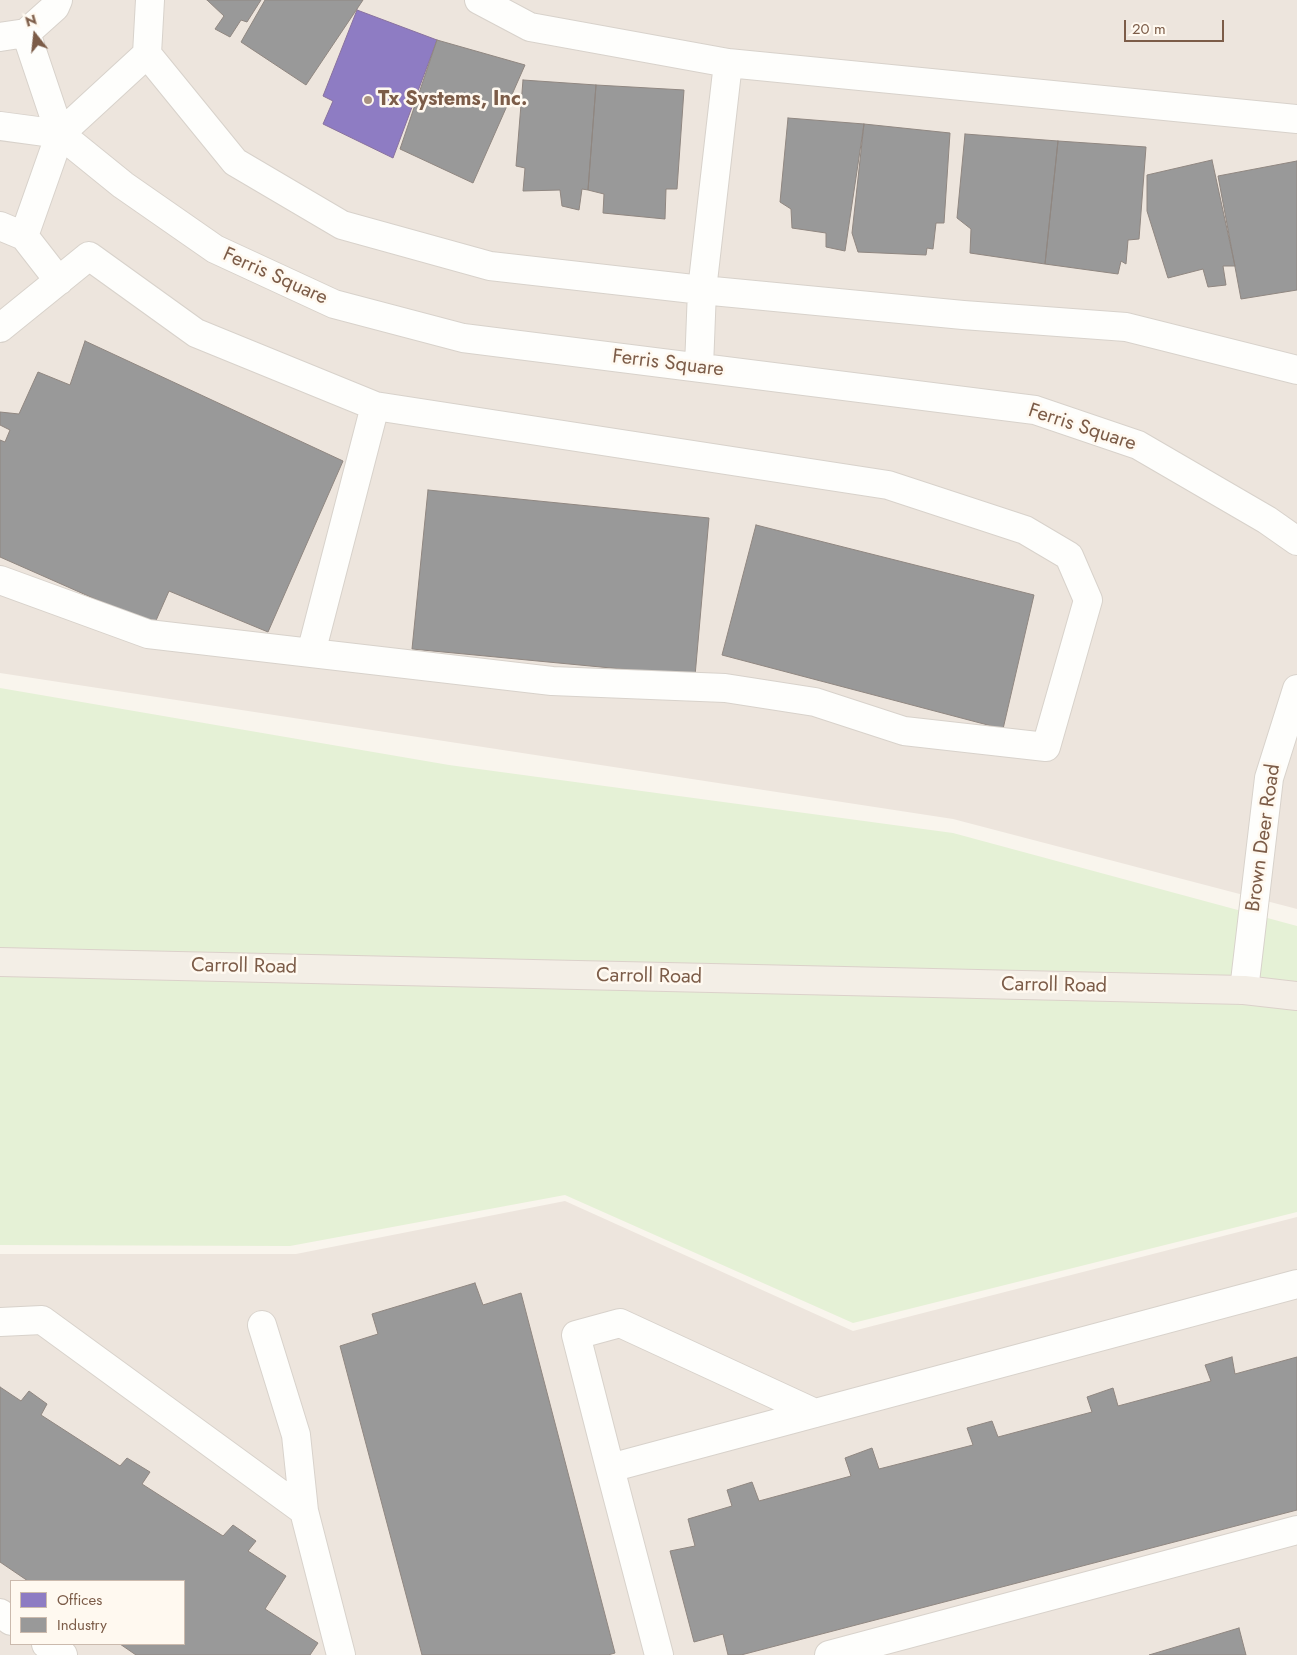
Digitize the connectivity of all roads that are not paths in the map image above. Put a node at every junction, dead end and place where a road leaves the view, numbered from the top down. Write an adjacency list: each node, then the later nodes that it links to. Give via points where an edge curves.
1 (58, 0): 4 (street, via 55,7)
2 (150, 0): 5 (street)
3 (479, 0): 6 (street, via 530,27)
4 (13, 35): 9 (street)
5 (147, 54): 9 (street); 12 (street, via 235,162 342,225 490,266)
6 (728, 63): 7 (street); 12 (street)
7 (1297, 119)
8 (0, 126): 9 (street)
9 (60, 134): 10 (street); 14 (street, Ferris Square, via 123,185 215,249 334,304 463,338)
10 (12, 231): 11 (street)
11 (59, 281): 13 (street); 16 (street, via 89,256 196,333)
12 (702, 290): 14 (street); 15 (street, via 1126,327)
13 (0, 328)
14 (699, 367): 17 (street, Ferris Square, via 1035,410 1138,445)
15 (1297, 370)
16 (375, 406): 19 (street); 19 (street, via 888,485 1025,530 1069,556 1088,600 1046,747 904,731 815,702 725,688 552,681)
17 (1297, 541)
18 (0, 580): 19 (street, via 148,634)
19 (311, 653)
20 (1297, 689): 22 (street, Brown Deer Road, via 1269,778)
21 (0, 962): 22 (main road, Carroll Road)
22 (1244, 990): 23 (main road, Carroll Road)
23 (1297, 996)
24 (1297, 1284): 27 (street)
25 (0, 1322): 29 (street, via 42,1320)
26 (262, 1325): 29 (street, via 296,1435)
27 (815, 1413): 28 (street); 28 (street, via 620,1323 576,1335)
28 (610, 1468): 34 (street)
29 (304, 1511): 33 (street)
30 (1297, 1530): 35 (street)
31 (48, 1645): 32 (street)
32 (63, 1655)
33 (341, 1655)
34 (659, 1655)
35 (830, 1655)

